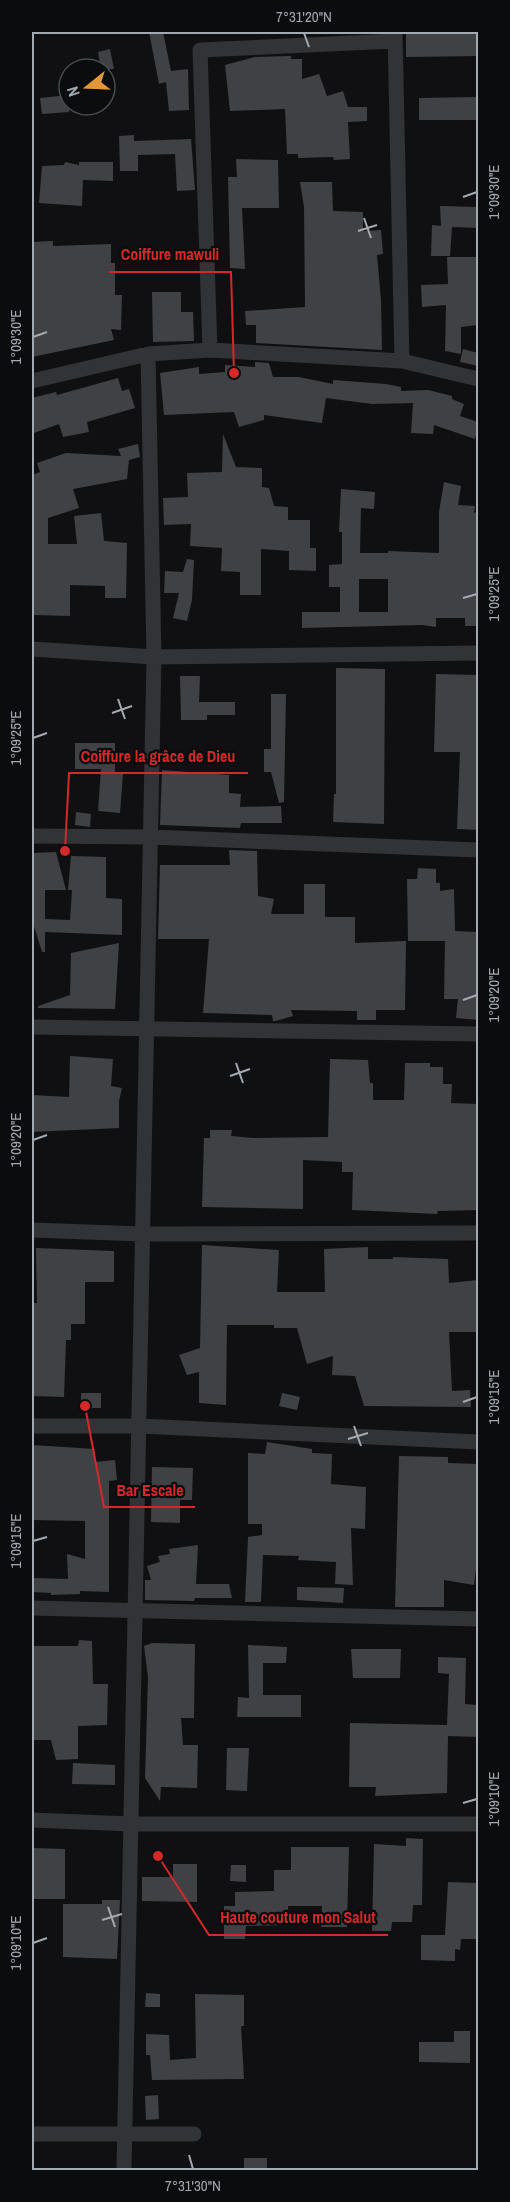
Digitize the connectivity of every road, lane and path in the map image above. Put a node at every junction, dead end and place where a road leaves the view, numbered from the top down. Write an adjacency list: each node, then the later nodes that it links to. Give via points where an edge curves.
1 (395, 36): 2 (street, via 200,50); 4 (street)
2 (210, 350): 3 (street); 4 (street)
3 (148, 354): 6 (street); 9 (street)
4 (402, 361): 5 (street)
5 (478, 379)
6 (32, 381)
7 (32, 649): 9 (street)
8 (478, 653): 9 (street)
9 (153, 657): 11 (street)
10 (32, 836): 11 (street)
11 (150, 837): 12 (street); 14 (street)
12 (478, 850)
13 (32, 1027): 14 (street)
14 (146, 1029): 15 (street); 18 (street)
15 (478, 1034)
16 (32, 1230): 18 (street)
17 (478, 1233): 18 (street)
18 (142, 1234): 20 (street)
19 (32, 1426): 20 (street)
20 (138, 1426): 21 (street); 23 (street)
21 (478, 1442)
22 (32, 1608): 23 (street)
23 (135, 1609): 24 (street); 26 (street)
24 (478, 1619)
25 (32, 1820): 26 (street)
26 (131, 1824): 27 (street); 29 (street)
27 (478, 1824)
28 (32, 2134): 29 (street)
29 (125, 2134): 30 (street); 31 (street)
30 (194, 2134)
31 (124, 2170)

